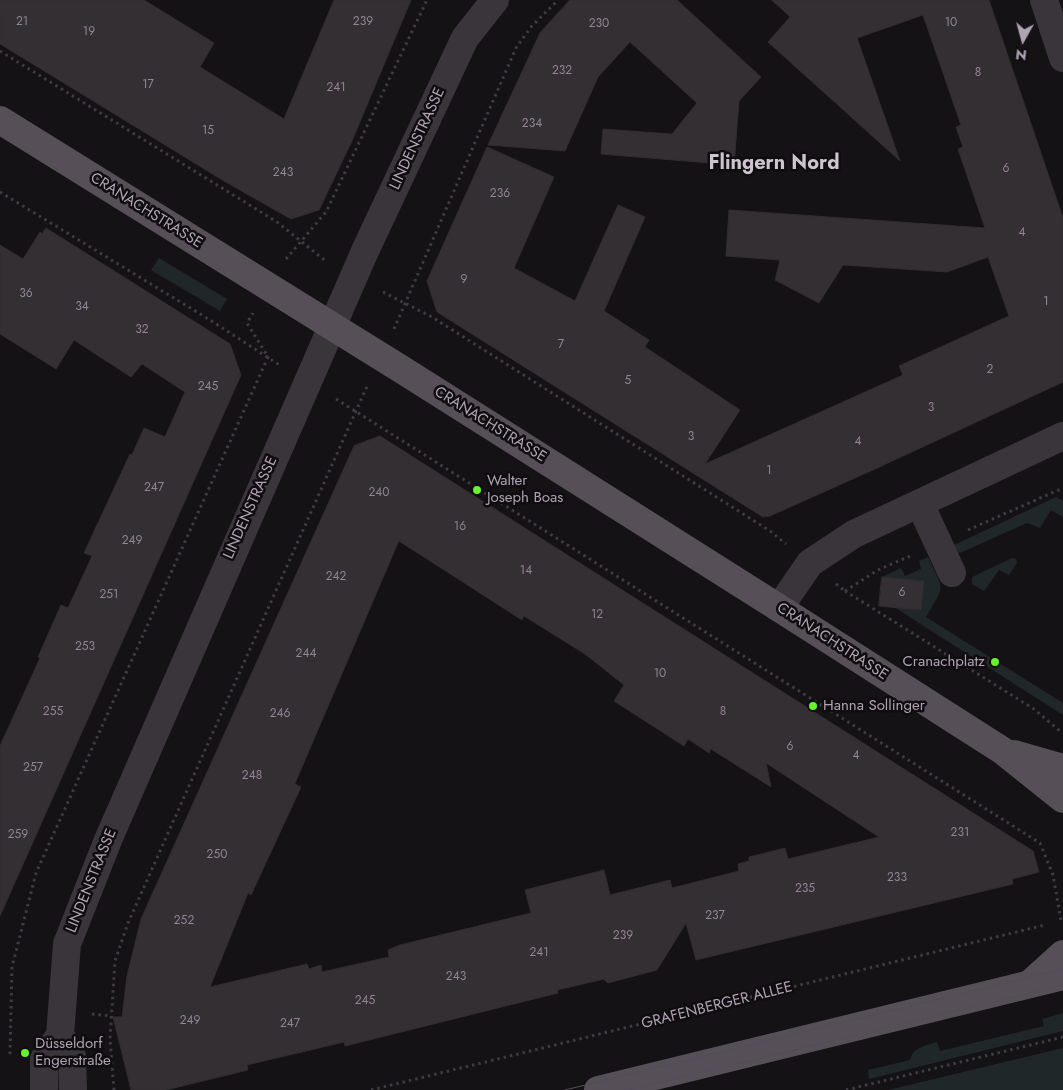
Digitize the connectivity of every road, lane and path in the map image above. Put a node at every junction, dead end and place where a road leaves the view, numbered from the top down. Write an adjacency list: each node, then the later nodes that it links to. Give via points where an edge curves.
1 (427, 0): 9 (path, via 326,212)
2 (495, 0): 15 (street, LINDENSTRASSE, via 465,38)
3 (558, 0): 13 (path, via 516,48)
4 (1044, 0): 6 (street)
5 (0, 51): 9 (path, via 277,222)
6 (1063, 58)
7 (0, 120): 15 (main road, CRANACHSTRASSE)
8 (0, 192): 17 (path)
9 (301, 241): 10 (path); 11 (path)
10 (285, 260)
11 (325, 261)
12 (377, 288): 13 (path)
13 (406, 303): 16 (path); 24 (path, via 770,531)
14 (252, 314): 17 (path, via 247,323)
15 (332, 326): 27 (main road, CRANACHSTRASSE); 38 (street, LINDENSTRASSE, via 120,812 67,944)
16 (394, 327)
17 (268, 357): 18 (path); 40 (path, via 36,873 12,967)
18 (284, 368)
19 (366, 389): 21 (path)
20 (333, 397): 21 (path)
21 (357, 413): 32 (path, via 1040,842 1053,875); 37 (path, via 128,923 115,961)
22 (1063, 436): 23 (street)
23 (920, 504): 25 (street); 27 (street, via 854,534 810,563)
24 (790, 547)
25 (952, 573)
26 (844, 591): 28 (path, via 1034,709)
27 (779, 608): 29 (main road, CRANACHSTRASSE)
28 (1063, 734)
29 (1003, 751): 30 (main road, CRANACHSTRASSE); 31 (main road, CRANACHSTRASSE)
30 (1063, 768)
31 (1063, 799)
32 (1062, 921): 44 (path, GRAFENBERGER ALLEE)
33 (1063, 954): 35 (main road)
34 (1063, 976): 35 (main road)
35 (1030, 983): 45 (main road)
36 (92, 1014): 37 (path)
37 (111, 1016): 43 (path)
38 (60, 1035): 41 (street, LINDENSTRASSE, via 44,1059); 42 (street, via 72,1056)
39 (1063, 1037): 46 (path)
40 (10, 1061)
41 (44, 1090)
42 (73, 1090)
43 (114, 1090)
44 (371, 1090)
45 (598, 1090)
46 (846, 1090)

